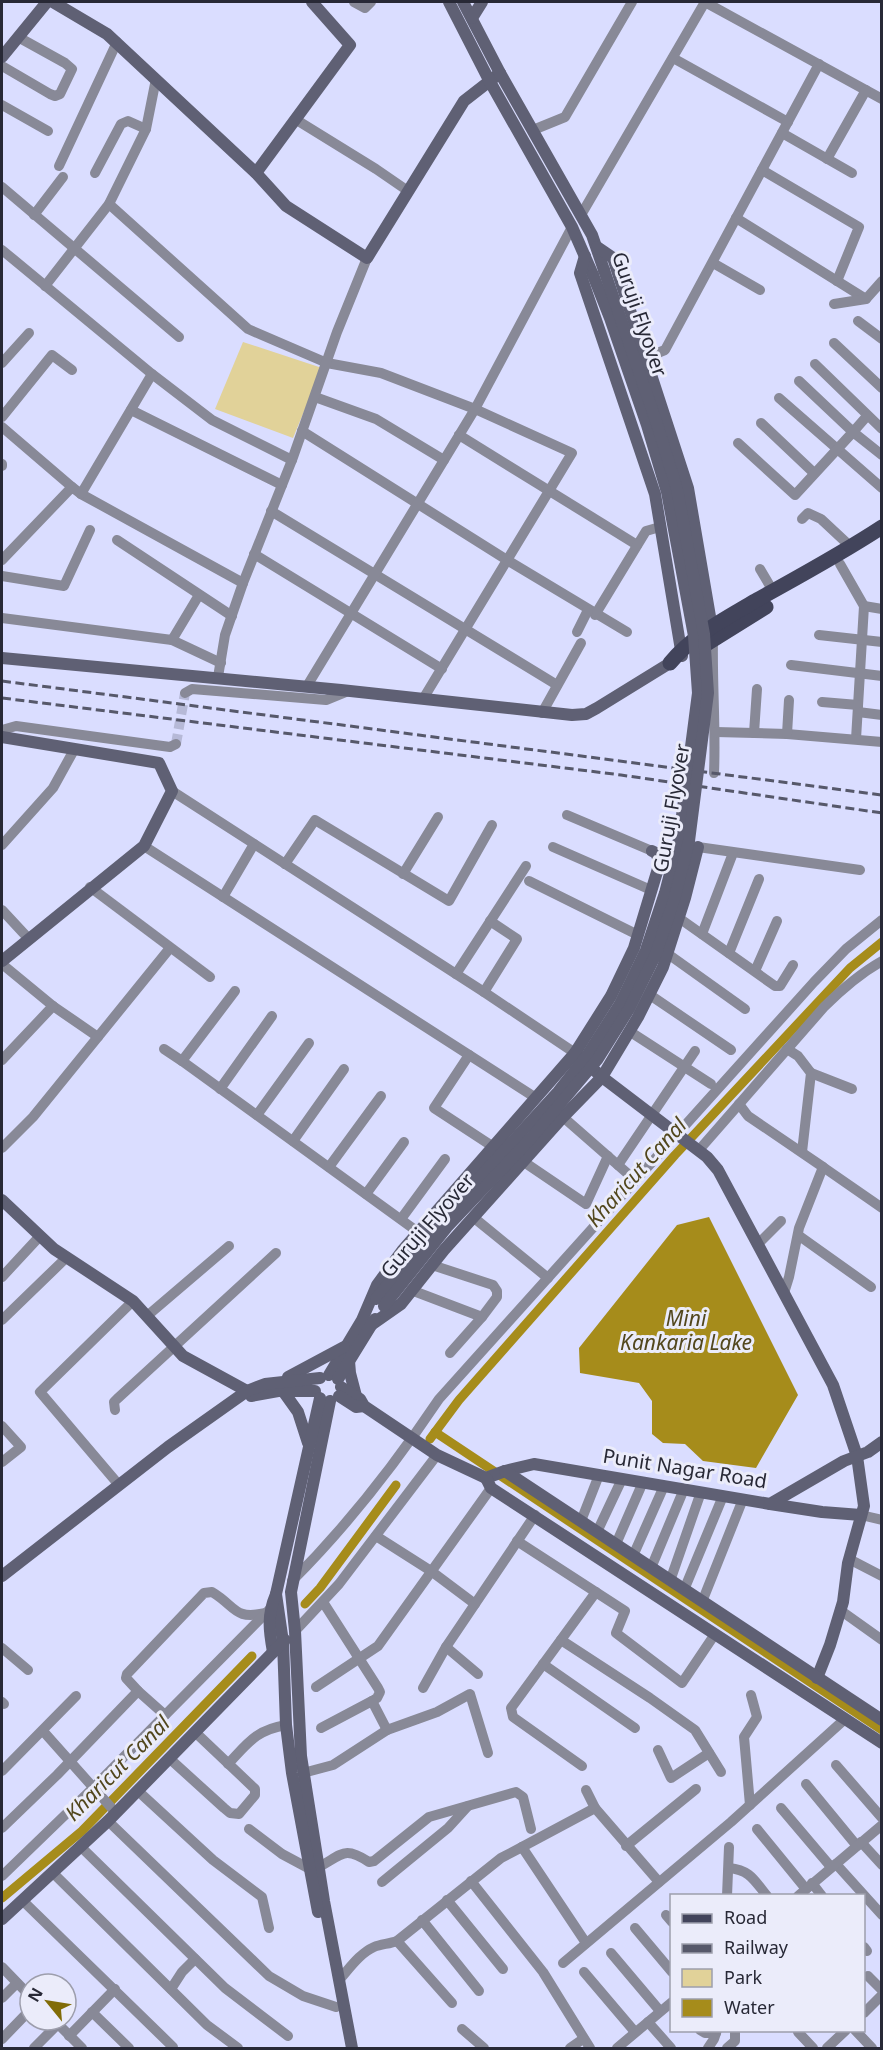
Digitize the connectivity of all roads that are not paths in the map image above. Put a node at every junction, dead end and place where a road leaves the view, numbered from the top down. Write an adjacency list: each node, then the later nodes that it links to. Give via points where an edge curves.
1 (47, 2): 12 (street)
2 (53, 2): 13 (street)
3 (354, 2): 4 (street, via 365,8)
4 (371, 2)
5 (449, 2): 18 (street)
6 (463, 2): 11 (street)
7 (482, 2): 11 (street)
8 (632, 2): 26 (street, via 565,117)
9 (705, 2): 15 (street); 16 (street)
10 (315, 3): 23 (street, via 350,45)
11 (472, 18): 18 (street)
12 (18, 37): 14 (street); 17 (street, via 72,69 60,94 50,94)
13 (117, 42): 19 (street); 30 (street)
14 (2, 57)
15 (673, 58): 24 (street); 40 (street)
16 (819, 64): 20 (street); 24 (street)
17 (2, 66)
18 (494, 76): 26 (street); 37 (street, via 464,100); 42 (street, Guruji Flyover)
19 (156, 79): 25 (street); 33 (street)
20 (866, 90): 21 (street); 29 (street)
21 (882, 99)
22 (2, 105): 27 (street)
23 (295, 119): 33 (street); 37 (street)
24 (788, 122): 28 (street)
25 (146, 129): 32 (street, via 128,122 121,124); 38 (street)
26 (533, 130): 40 (street)
27 (48, 131)
28 (782, 133): 29 (street); 31 (street)
29 (827, 159): 34 (street)
30 (59, 166)
31 (762, 170): 41 (street); 51 (street, via 859,227)
32 (95, 173)
33 (256, 173): 47 (street, via 286,206)
34 (852, 174)
35 (63, 177): 39 (street)
36 (2, 187): 39 (street)
37 (408, 191): 47 (street)
38 (109, 204): 44 (street); 63 (street, via 248,329)
39 (34, 215): 44 (street)
40 (581, 215): 43 (street)
41 (736, 218): 48 (street); 51 (street)
42 (572, 227): 46 (street, Guruji Flyover); 71 (street)
43 (597, 247): 49 (street, Guruji Flyover); 61 (street, via 613,258)
44 (74, 249): 52 (street); 58 (street)
45 (2, 250): 52 (street)
46 (585, 256): 49 (street, Guruji Flyover); 95 (street, via 580,273 655,494)
47 (367, 258): 63 (street)
48 (713, 263): 53 (street); 61 (street, via 665,350)
49 (598, 272): 261 (street, Guruji Flyover, bridge, via 667,492 694,636 698,693 679,839 646,950 620,1004 588,1054 440,1221)
50 (882, 280): 54 (street)
51 (837, 281): 54 (street)
52 (45, 286): 66 (street)
53 (760, 290)
54 (866, 298): 55 (street)
55 (834, 304)
56 (858, 321): 59 (street)
57 (29, 333): 62 (street)
58 (179, 337)
59 (882, 339)
60 (834, 343): 68 (street)
61 (645, 358): 120 (street, via 688,488)
62 (2, 363)
63 (327, 363): 69 (street); 71 (street, via 381,373)
64 (815, 364): 73 (street)
65 (72, 370): 74 (street, via 52,355)
66 (152, 374): 72 (street); 84 (street, via 212,420)
67 (799, 381): 78 (street)
68 (882, 388)
69 (315, 397): 77 (street); 85 (street, via 376,419)
70 (779, 398): 82 (street)
71 (475, 409): 80 (street); 90 (street, via 572,453)
72 (131, 410): 87 (street); 89 (street)
73 (867, 416): 76 (street); 78 (street)
74 (2, 417)
75 (761, 423): 86 (street)
76 (882, 429)
77 (302, 431): 84 (street); 91 (street)
78 (853, 432): 82 (street); 83 (street)
79 (4, 434): 89 (street)
80 (459, 435): 85 (street); 90 (street)
81 (738, 443): 86 (street, via 795,495)
82 (837, 449): 86 (street); 88 (street)
83 (882, 454)
84 (292, 460): 87 (street)
85 (444, 460): 91 (street)
86 (814, 473)
87 (282, 485): 92 (street)
88 (882, 488)
89 (77, 490): 102 (street); 108 (street)
90 (549, 490): 99 (street); 103 (street)
91 (418, 503): 103 (street); 106 (street)
92 (271, 511): 101 (street); 106 (street)
93 (802, 519): 100 (street, via 808,513 821,519)
94 (882, 526): 100 (main road)
95 (660, 527): 99 (street, via 646,531); 126 (street)
96 (90, 530): 107 (street, via 64,586)
97 (882, 538): 104 (main road)
98 (117, 540): 110 (street)
99 (638, 546): 113 (street)
100 (851, 547): 109 (main road)
101 (254, 554): 108 (street); 114 (street)
102 (2, 560)
103 (507, 560): 113 (street); 117 (street)
104 (840, 564): 111 (street); 120 (main road)
105 (760, 569): 109 (street)
106 (375, 574): 114 (street); 117 (street)
107 (2, 576)
108 (243, 583): 115 (street)
109 (773, 591): 120 (main road)
110 (199, 595): 115 (street); 123 (street)
111 (864, 606): 112 (street); 122 (street)
112 (882, 609)
113 (592, 612): 118 (street); 119 (street)
114 (352, 613): 130 (street); 135 (street)
115 (232, 616): 128 (street)
116 (2, 618): 123 (street)
117 (465, 630): 130 (street); 134 (street)
118 (577, 632)
119 (627, 632)
120 (713, 632): 126 (main road); 146 (street)
121 (819, 635): 122 (street)
122 (862, 639): 124 (street); 131 (street)
123 (172, 640): 128 (street)
124 (882, 642)
125 (581, 643): 134 (street)
126 (678, 657): 143 (street, via 586,714)
127 (2, 658): 133 (street)
128 (221, 663): 133 (street)
129 (791, 665): 131 (street)
130 (442, 669): 139 (street)
131 (860, 673): 132 (street); 142 (street)
132 (882, 676)
133 (218, 677): 135 (street)
134 (557, 685): 143 (street)
135 (307, 686): 137 (street)
136 (757, 689): 147 (street)
137 (348, 691): 138 (street, via 326,700 192,689); 139 (street)
138 (185, 693)
139 (423, 699): 143 (street)
140 (789, 700): 148 (street)
141 (822, 702): 142 (street)
142 (858, 708): 144 (street); 150 (street)
143 (542, 713)
144 (882, 715)
145 (2, 730): 152 (street, via 16,726 170,747)
146 (716, 732): 147 (street); 154 (street)
147 (754, 733): 148 (street)
148 (787, 734): 150 (street)
149 (2, 737): 153 (street)
150 (856, 739): 151 (street)
151 (882, 742)
152 (176, 744)
153 (74, 750): 155 (street, via 159,763); 160 (street, via 53,788)
154 (714, 773)
155 (172, 791): 159 (street); 161 (street)
156 (567, 816): 164 (street)
157 (438, 817): 169 (street)
158 (492, 825): 169 (street, via 449,901)
159 (254, 844): 166 (street); 174 (street)
160 (2, 845)
161 (144, 846): 172 (street); 174 (street)
162 (552, 847): 173 (street)
163 (698, 847): 165 (street); 176 (street)
164 (652, 851): 173 (street, via 660,862)
165 (734, 852): 168 (street); 180 (street)
166 (285, 864): 169 (street, via 315,820); 190 (street)
167 (526, 866): 178 (street)
168 (860, 870)
169 (403, 874)
170 (759, 879): 184 (street)
171 (529, 881): 181 (street)
172 (90, 887): 182 (street); 183 (street)
173 (651, 890): 181 (street)
174 (223, 897): 206 (street)
175 (2, 910): 182 (street)
176 (679, 918): 180 (street); 185 (street)
177 (882, 920): 222 (street, via 830,965)
178 (490, 921): 190 (street); 193 (street, via 517,939)
179 (777, 921): 189 (street)
180 (702, 934): 184 (street)
181 (638, 935): 205 (street, via 610,996)
182 (28, 938): 187 (street)
183 (170, 948): 191 (street); 199 (street)
184 (729, 952): 189 (street)
185 (668, 954): 194 (street); 196 (street)
186 (882, 961): 202 (street, via 843,988)
187 (2, 962): 195 (street)
188 (793, 965): 189 (street, via 780,986)
189 (754, 971)
190 (456, 974): 193 (street)
191 (210, 977)
192 (235, 990): 208 (street)
193 (484, 992): 205 (street)
194 (650, 994): 198 (street); 203 (street)
195 (53, 1006): 199 (street); 207 (street)
196 (745, 1009)
197 (272, 1016): 214 (street)
198 (629, 1031): 209 (street); 212 (street)
199 (98, 1038): 226 (street)
200 (309, 1042): 219 (street)
201 (164, 1049): 208 (street)
202 (787, 1049): 211 (street); 218 (street)
203 (731, 1050)
204 (695, 1051): 209 (street)
205 (575, 1053): 212 (street); 217 (street)
206 (469, 1055): 217 (street); 225 (street, via 434,1108)
207 (2, 1060)
208 (182, 1061): 214 (street)
209 (686, 1068): 213 (street); 220 (street)
210 (344, 1069): 223 (street)
211 (811, 1072): 215 (street); 228 (street)
212 (602, 1077): 220 (street); 221 (street)
213 (711, 1084)
214 (220, 1089): 219 (street)
215 (852, 1089)
216 (381, 1096): 233 (street)
217 (536, 1098): 225 (street)
218 (739, 1104): 227 (street); 228 (street, via 748,1116)
219 (257, 1115): 223 (street)
220 (653, 1116): 222 (street); 232 (street)
221 (563, 1117): 229 (street); 231 (street)
222 (680, 1135): 227 (street); 235 (street)
223 (292, 1141): 233 (street)
224 (404, 1142): 236 (street)
225 (492, 1146): 244 (street)
226 (2, 1148)
227 (697, 1149): 247 (street, via 718,1170)
228 (802, 1152): 234 (street)
229 (608, 1156): 232 (street); 238 (street)
230 (445, 1159): 242 (street)
231 (524, 1162): 238 (street); 240 (street)
232 (618, 1165): 235 (street)
233 (329, 1167): 236 (street)
234 (823, 1167): 239 (street); 245 (street)
235 (635, 1180): 241 (street)
236 (366, 1194): 242 (street)
237 (2, 1200): 246 (street)
238 (586, 1204): 241 (street)
239 (882, 1208)
240 (473, 1217): 251 (street); 253 (street)
241 (602, 1218): 253 (street)
242 (401, 1219): 244 (street)
243 (781, 1221): 247 (street)
244 (418, 1232): 261 (street, via 377,1285)
245 (798, 1235): 254 (street); 256 (street)
246 (40, 1236): 250 (street); 252 (street)
247 (758, 1244): 256 (street)
248 (229, 1246): 258 (street)
249 (276, 1253): 263 (street)
250 (67, 1257): 257 (street); 260 (street)
251 (432, 1265): 255 (street); 259 (street, via 498,1291)
252 (2, 1277)
253 (548, 1278): 272 (street, via 439,1398)
254 (871, 1287)
255 (411, 1290): 259 (street); 261 (street, via 401,1304)
256 (784, 1293): 276 (street, via 833,1385)
257 (133, 1300): 258 (street); 283 (street, via 40,1392)
258 (147, 1316): 263 (street)
259 (482, 1317): 264 (street)
260 (2, 1320)
261 (367, 1323): 262 (street); 265 (street)
262 (347, 1345): 266 (street); 267 (street)
263 (175, 1347): 268 (street, via 183,1356); 270 (street, via 114,1402)
264 (450, 1353)
265 (349, 1360): 267 (street); 269 (street)
266 (280, 1387): 267 (street); 268 (street, via 265,1384); 274 (street, via 298,1413); 306 (street, via 253,1395 171,1449)
267 (329, 1388): 269 (street); 274 (street); 304 (street)
268 (247, 1392): 283 (street)
269 (360, 1401): 272 (street)
270 (115, 1410)
271 (2, 1426): 277 (street, via 21,1447)
272 (412, 1440): 275 (street); 304 (street, via 329,1545)
273 (882, 1442): 276 (street, Punit Nagar Road)
274 (309, 1444): 309 (street)
275 (436, 1455): 281 (street); 295 (street)
276 (857, 1456): 289 (street, Punit Nagar Road); 291 (street, via 864,1506)
277 (2, 1462)
278 (504, 1471): 279 (street, Punit Nagar Road, via 534,1464); 281 (street, Punit Nagar Road); 293 (street)
279 (599, 1475): 280 (street, Punit Nagar Road); 293 (street)
280 (622, 1479): 282 (street, Punit Nagar Road); 294 (street)
281 (488, 1481): 290 (street); 301 (street)
282 (643, 1482): 284 (street, Punit Nagar Road); 297 (street)
283 (119, 1485): 302 (street)
284 (664, 1486): 285 (street, Punit Nagar Road); 298 (street)
285 (684, 1489): 286 (street, Punit Nagar Road); 300 (street)
286 (701, 1492): 287 (street, Punit Nagar Road); 305 (street)
287 (723, 1496): 288 (street, Punit Nagar Road); 307 (street)
288 (743, 1499): 289 (street, Punit Nagar Road); 311 (street)
289 (770, 1504): 291 (street)
290 (535, 1515): 296 (street); 316 (street)
291 (861, 1515): 292 (street); 299 (street)
292 (882, 1520)
293 (581, 1521): 294 (street)
294 (597, 1532): 297 (street)
295 (376, 1536): 301 (street); 310 (street)
296 (517, 1541): 308 (street); 312 (street)
297 (616, 1544): 298 (street)
298 (633, 1556): 300 (street)
299 (849, 1559): 303 (street); 313 (street)
300 (651, 1568): 305 (street)
301 (431, 1571): 312 (street); 323 (street, via 378,1646)
302 (2, 1576)
303 (882, 1576)
304 (292, 1581): 309 (street); 315 (street)
305 (670, 1581): 307 (street)
306 (2, 1582)
307 (684, 1590): 311 (street)
308 (596, 1592): 316 (street, via 625,1611 616,1633 682,1683); 317 (street)
309 (276, 1594): 314 (street); 319 (street)
310 (323, 1602): 315 (street); 323 (street)
311 (702, 1602): 327 (street)
312 (475, 1604): 320 (street)
313 (840, 1610): 318 (street); 327 (street)
314 (268, 1611): 322 (street); 330 (street, via 249,1617 212,1592 204,1593 127,1674 126,1678); 334 (street)
315 (295, 1631): 319 (street); 354 (street)
316 (715, 1634): 335 (street)
317 (561, 1640): 324 (street); 346 (street, via 695,1731)
318 (882, 1640)
319 (283, 1642): 322 (street); 337 (street)
320 (446, 1647): 326 (street); 329 (street)
321 (2, 1648): 325 (street)
322 (273, 1652): 342 (street)
323 (358, 1658): 328 (street); 333 (street, via 380,1692)
324 (543, 1664): 339 (street); 351 (street, via 511,1712)
325 (28, 1670)
326 (478, 1674)
327 (817, 1678): 336 (street)
328 (316, 1687)
329 (423, 1688)
330 (138, 1691): 334 (street); 348 (street)
331 (751, 1695): 360 (street, via 757,1717 744,1737)
332 (76, 1696): 341 (street)
333 (372, 1701): 338 (street); 340 (street)
334 (165, 1715): 357 (street)
335 (845, 1719): 343 (street); 360 (street)
336 (882, 1720)
337 (286, 1725): 349 (street, via 268,1728 257,1735); 378 (street, via 292,1773)
338 (321, 1728)
339 (635, 1728)
340 (387, 1730): 345 (street, via 437,1712 470,1694); 354 (street, via 333,1765)
341 (43, 1731): 348 (street); 352 (street)
342 (196, 1733): 347 (street); 349 (street)
343 (882, 1743)
344 (658, 1750): 346 (street, via 671,1778)
345 (488, 1753)
346 (710, 1753): 353 (street)
347 (170, 1759): 349 (street, via 235,1815 256,1792); 359 (street)
348 (71, 1761): 357 (street); 367 (street)
349 (228, 1764)
350 (836, 1765): 365 (street)
351 (582, 1766)
352 (2, 1771)
353 (721, 1772)
354 (303, 1773): 378 (street)
355 (806, 1784): 371 (street)
356 (696, 1788): 373 (street)
357 (95, 1790): 364 (street); 381 (street)
358 (586, 1790): 362 (street)
359 (138, 1791): 364 (street); 395 (street, via 213,1860 262,1897)
360 (750, 1804): 384 (street)
361 (468, 1806): 369 (street, via 520,1793); 378 (street, via 429,1817 374,1861 350,1852); 383 (street, via 448,1828)
362 (595, 1808): 373 (street); 374 (street)
363 (781, 1808): 376 (street)
364 (112, 1814): 372 (street); 417 (street, via 269,1976 303,1996)
365 (882, 1818)
366 (882, 1825): 371 (street)
367 (2, 1828)
368 (249, 1829): 378 (street, via 282,1854)
369 (531, 1829)
370 (757, 1829): 385 (street)
371 (859, 1844): 376 (street); 377 (street)
372 (80, 1846): 380 (street); 400 (street)
373 (626, 1846): 384 (street)
374 (522, 1847): 382 (street); 398 (street)
375 (729, 1847): 379 (street)
376 (834, 1865): 385 (street); 388 (street)
377 (882, 1865)
378 (314, 1868): 407 (street); 417 (street)
379 (729, 1868): 386 (street); 387 (street, via 749,1874)
380 (52, 1872): 390 (street); 410 (street)
381 (2, 1876)
382 (471, 1881): 391 (street); 434 (street, via 543,1972)
383 (382, 1882)
384 (658, 1882): 398 (street)
385 (805, 1889)
386 (727, 1894)
387 (765, 1894)
388 (862, 1894)
389 (865, 1897): 392 (street)
390 (22, 1900): 393 (street); 409 (street)
391 (447, 1900): 394 (street); 403 (street)
392 (882, 1915)
393 (2, 1919)
394 (422, 1920): 397 (street); 412 (street)
395 (269, 1928)
396 (635, 1928): 404 (street)
397 (397, 1941): 407 (street, via 375,1946 363,1954); 415 (street)
398 (586, 1943): 401 (street)
399 (611, 1953): 419 (street)
400 (195, 1959): 410 (street); 433 (street, via 225,1988)
401 (563, 1963)
402 (2, 1967): 408 (street)
403 (503, 1969)
404 (670, 1970)
405 (584, 1972): 426 (street)
406 (868, 1976): 411 (street)
407 (339, 1980): 443 (street)
408 (17, 1983): 414 (street)
409 (115, 1989): 418 (street); 437 (street)
410 (171, 1989): 441 (street)
411 (882, 1990)
412 (479, 1991)
413 (882, 1995): 420 (street)
414 (2, 1998)
415 (452, 2003)
416 (670, 2004): 419 (street)
417 (336, 2007): 442 (street)
418 (92, 2012): 432 (street); 440 (street)
419 (660, 2012): 422 (street)
420 (865, 2012)
421 (18, 2022): 435 (street)
422 (648, 2022): 426 (street); 447 (street)
423 (462, 2029): 444 (street)
424 (48, 2032): 439 (street)
425 (65, 2032): 432 (street)
426 (635, 2032): 436 (street)
427 (716, 2032): 448 (street)
428 (735, 2032): 449 (street, via 735,2041)
429 (798, 2032): 450 (street)
430 (845, 2032): 451 (street)
431 (856, 2032): 452 (street)
432 (69, 2036): 438 (street)
433 (288, 2036)
434 (584, 2038): 445 (street); 446 (street)
435 (2, 2039)
436 (623, 2046)
437 (173, 2047)
438 (80, 2048)
439 (34, 2049)
440 (129, 2049)
441 (238, 2049)
442 (344, 2049)
443 (352, 2049)
444 (484, 2049)
445 (570, 2049)
446 (590, 2049)
447 (671, 2049)
448 (708, 2049)
449 (727, 2049)
450 (813, 2049)
451 (827, 2049)
452 (872, 2049)

